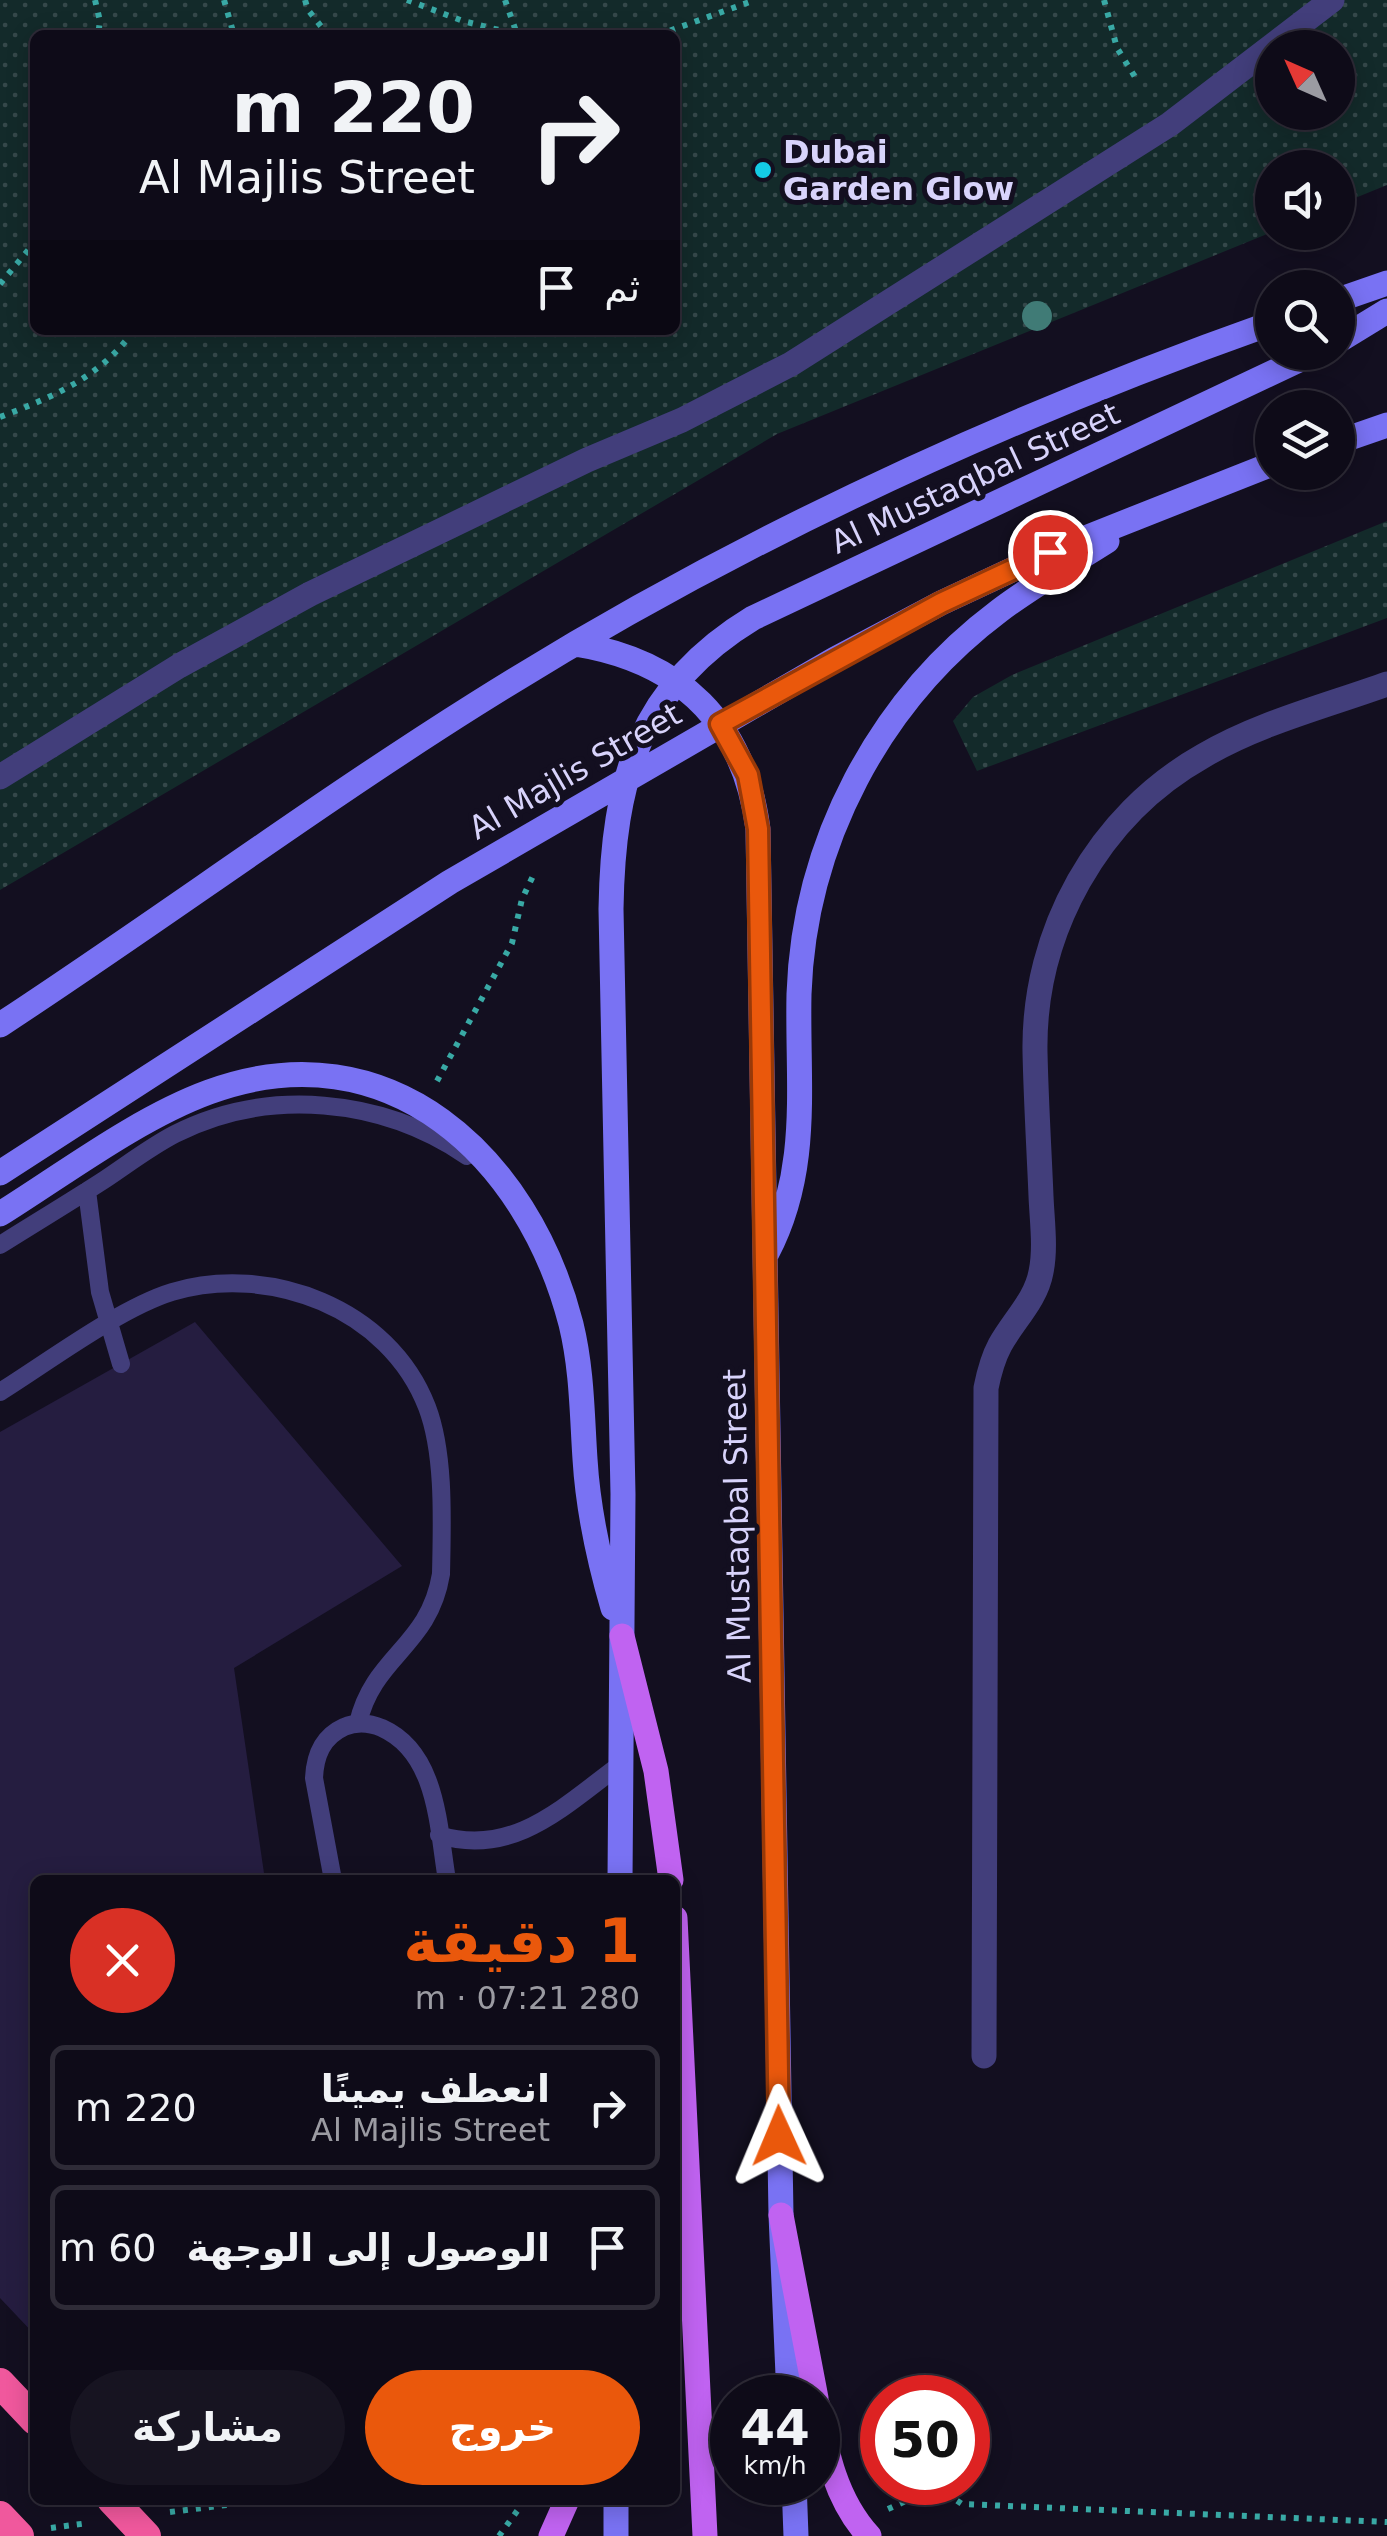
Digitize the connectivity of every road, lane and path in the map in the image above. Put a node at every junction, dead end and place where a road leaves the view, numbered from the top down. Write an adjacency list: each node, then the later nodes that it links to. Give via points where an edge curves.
1 (96, 0): 10 (path)
2 (224, 0): 11 (path)
3 (305, 0): 12 (path)
4 (407, 0): 9 (path)
5 (505, 0): 15 (path)
6 (755, 0): 16 (path)
7 (1104, 0): 17 (path)
8 (1332, 0): 36 (street, via 1170,124 791,364 310,594 178,666)
9 (463, 21): 13 (path); 14 (path)
10 (99, 30)
11 (233, 30)
12 (324, 30)
13 (466, 30)
14 (498, 30)
15 (516, 30)
16 (672, 30)
17 (1135, 77)
18 (30, 248): 20 (path)
19 (1387, 283): 21 (main road)
20 (0, 284)
21 (1355, 294)
22 (1387, 311): 24 (main road)
23 (1255, 329): 32 (main road, via 1094,390 882,483)
24 (1355, 331)
25 (130, 335): 27 (path, via 99,370)
26 (1278, 370): 33 (main road, Al Mustaqbal Street, via 753,618)
27 (0, 416)
28 (1387, 425): 29 (main road)
29 (1355, 436)
30 (1255, 470): 31 (main road, Al Majlis Street)
31 (1162, 506): 35 (main road, Al Majlis Street, via 941,603); 46 (main road, via 999,610 965,639 905,702 857,774 811,902 799,991 796,1172)
32 (575, 644): 33 (main road, Al Mustaqbal Street, via 644,662); 39 (main road, via 383,764)
33 (675, 680): 35 (main road, Al Mustaqbal Street); 37 (main road, Al Mustaqbal Street, via 638,743)
34 (1387, 684): 59 (street, via 1234,740 1172,775 1098,850 1051,944 1036,1013 1041,1275 999,1347 986,1388)
35 (720, 724): 37 (main road, Al Majlis Street); 46 (main road, Al Mustaqbal Street, via 748,775 758,829)
36 (0, 777)
37 (628, 778): 41 (main road, Al Majlis Street, via 450,882); 50 (main road, Al Mustaqbal Street, via 611,908)
38 (536, 870): 40 (path, via 512,943)
39 (0, 1025)
40 (424, 1109): 43 (main road, via 488,1160); 44 (main road, via 334,1078 238,1083 178,1106)
41 (0, 1174)
42 (87, 1191): 43 (lane, via 150,1148 206,1121 261,1108 332,1106 375,1113 446,1142); 45 (lane); 47 (lane)
43 (524, 1210): 50 (main road, via 571,1325 590,1507)
44 (0, 1214)
45 (0, 1245)
46 (764, 1257): 60 (main road, Al Mustaqbal Street)
47 (108, 1325): 48 (lane); 49 (lane); 51 (lane, via 170,1292 261,1284 320,1300 346,1315 372,1332 414,1379 436,1438 442,1574 425,1624 377,1676)
48 (121, 1364)
49 (0, 1392)
50 (622, 1636): 52 (main road, Al Mustaqbal Street); 57 (main road, via 656,1772)
51 (358, 1723): 53 (lane, via 388,1731 421,1764); 54 (lane, via 330,1736 315,1762)
52 (621, 1764): 53 (lane, via 513,1836 476,1842); 56 (main road, Al Mustaqbal Street)
53 (439, 1835): 55 (lane)
54 (332, 1875)
55 (447, 1875)
56 (620, 1875)
57 (670, 1875)
58 (680, 2018): 79 (main road)
59 (984, 2056)
60 (780, 2215): 61 (main road, Al Mustaqbal Street); 62 (main road)
61 (789, 2375)
62 (811, 2375)
63 (0, 2383): 64 (highway)
64 (30, 2415)
65 (840, 2491): 81 (main road)
66 (117, 2505): 75 (highway, bridge)
67 (522, 2505): 76 (path)
68 (564, 2505): 77 (main road)
69 (616, 2505): 78 (main road)
70 (795, 2505): 80 (main road)
71 (887, 2510): 73 (path, via 937,2486 962,2504)
72 (0, 2516): 74 (highway, bridge)
73 (1387, 2522)
74 (19, 2536)
75 (146, 2536)
76 (500, 2536)
77 (551, 2536)
78 (616, 2536)
79 (706, 2536)
80 (796, 2536)
81 (869, 2536)

